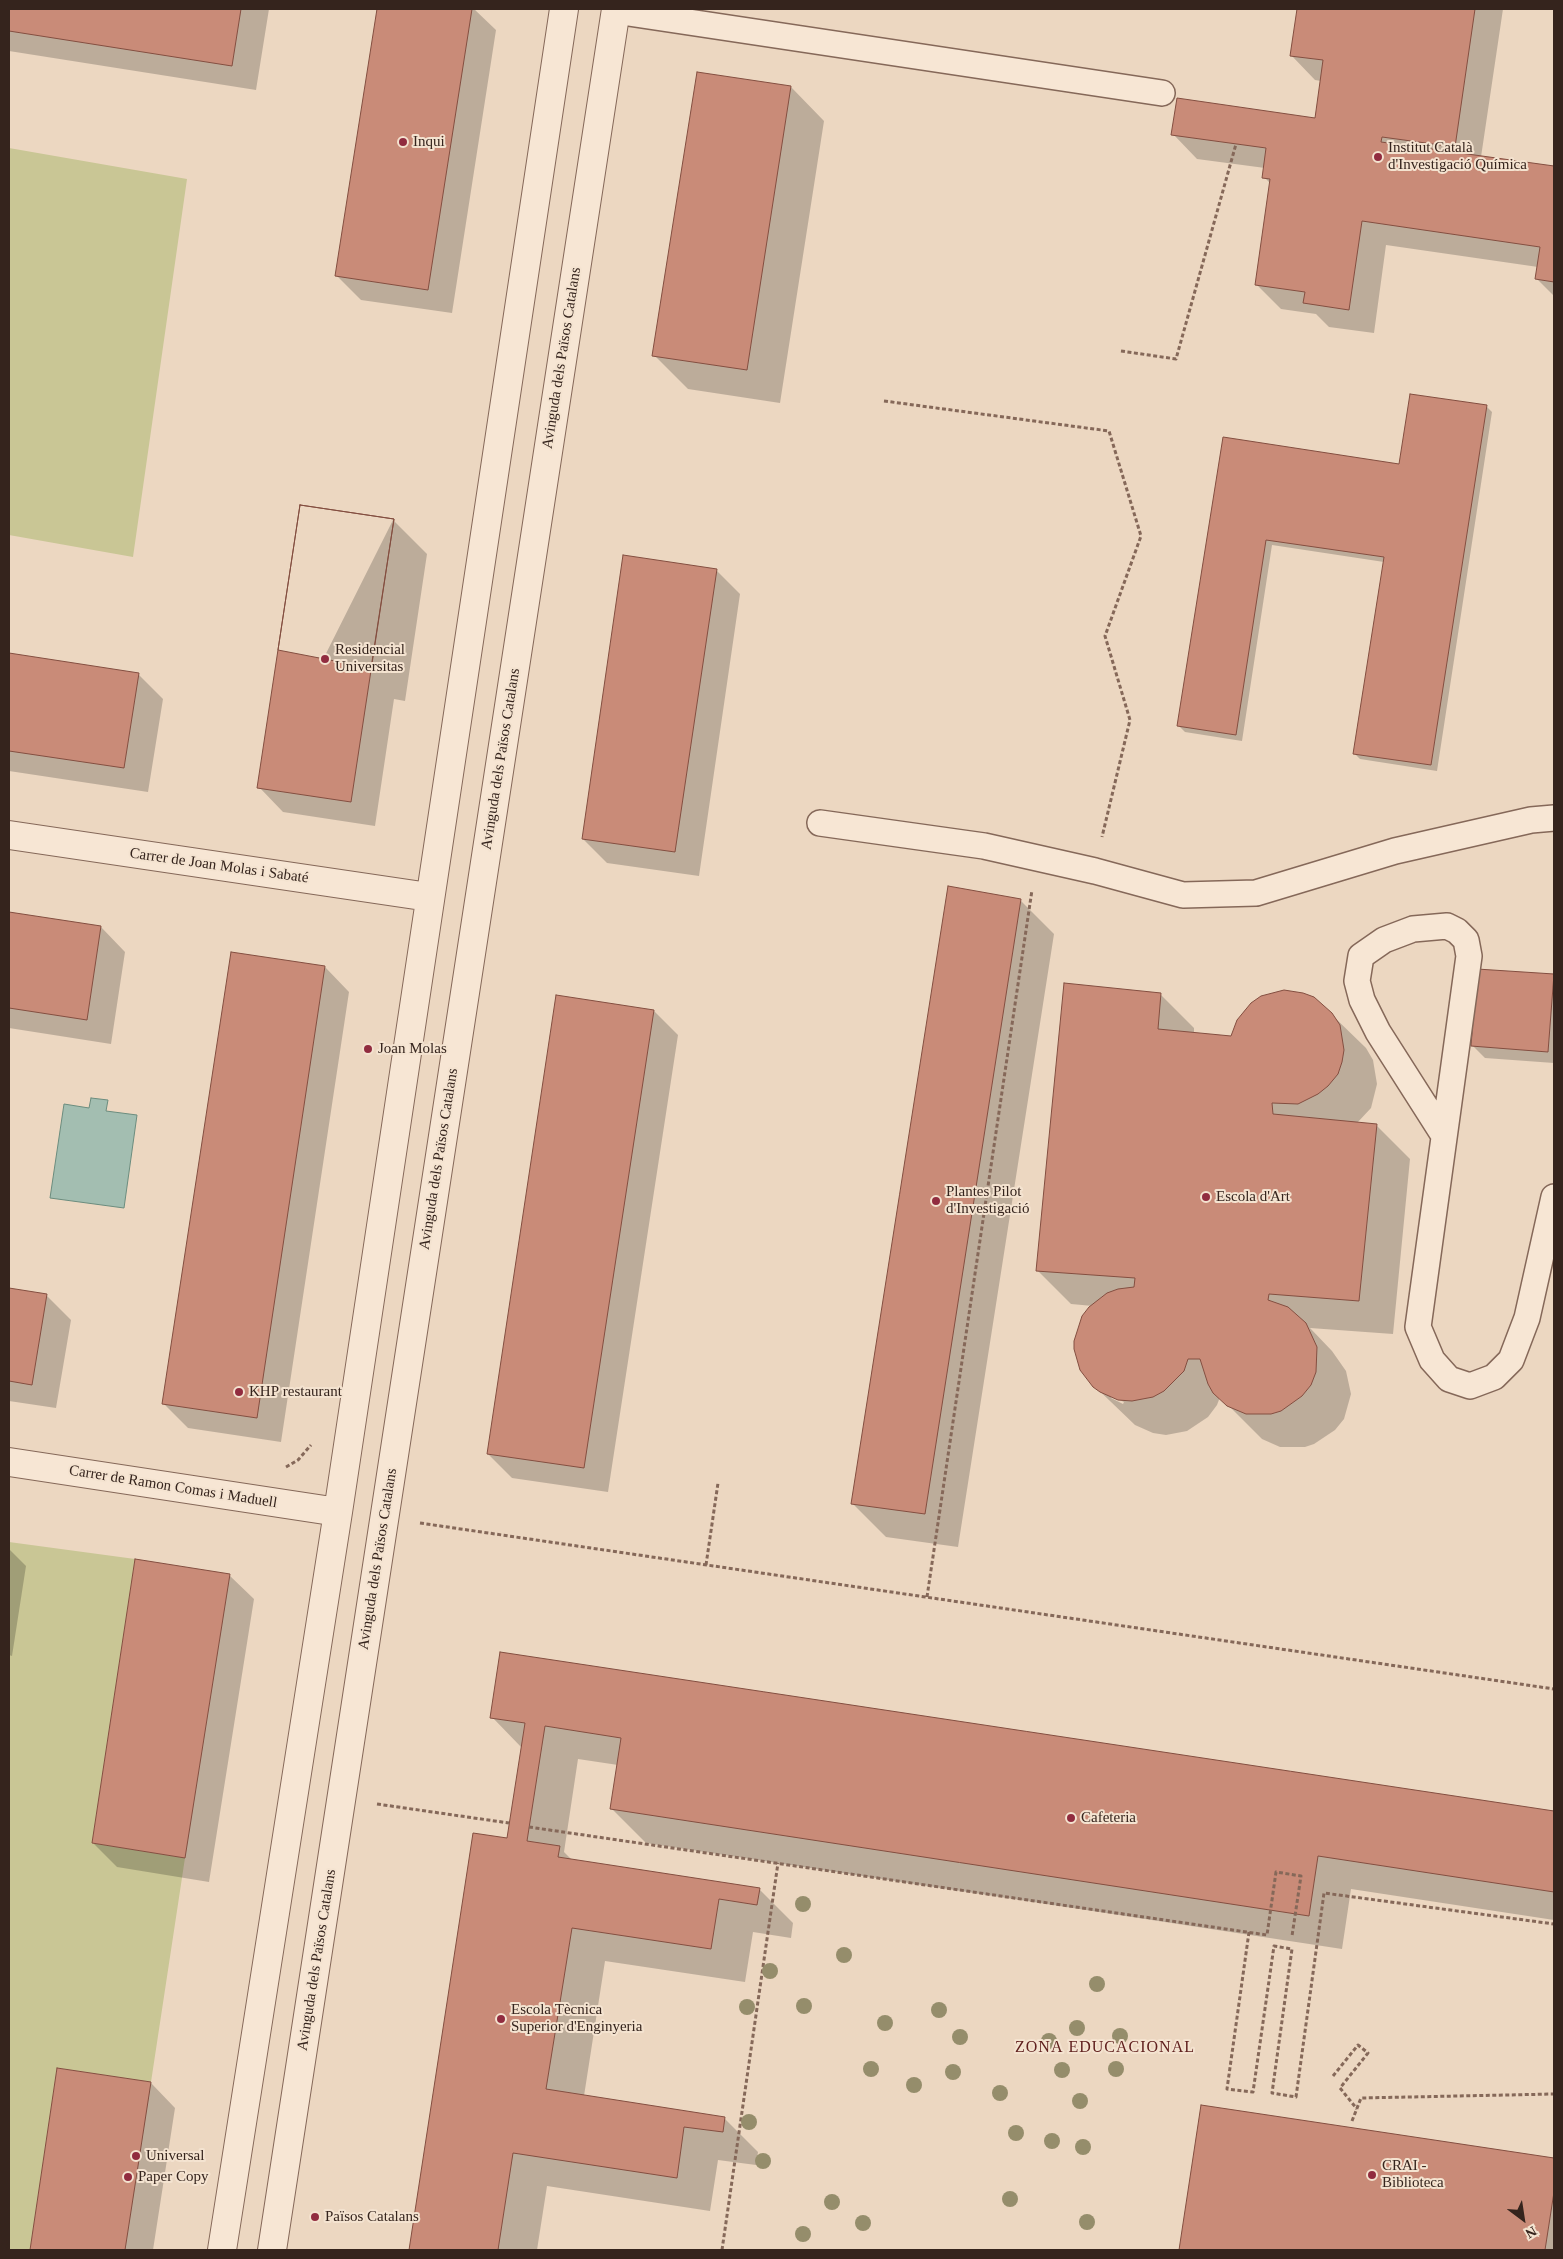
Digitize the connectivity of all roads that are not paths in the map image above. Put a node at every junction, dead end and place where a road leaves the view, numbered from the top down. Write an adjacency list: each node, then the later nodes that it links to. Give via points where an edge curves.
1 (564, 9): 7 (street)
2 (615, 10): 3 (lane); 13 (street, Avinguda dels Països Catalans)
3 (1162, 92)
4 (1554, 818): 5 (lane, via 1531,820 1395,850 1256,893 1183,896 1094,871 984,846)
5 (820, 823)
6 (9, 835): 7 (street, Carrer de Joan Molas i Sabaté)
7 (429, 896): 11 (street)
8 (1443, 1134): 8 (lane, via 1469,956 1466,940 1447,926 1413,929 1384,940 1361,956 1357,981 1362,1000 1378,1032); 9 (lane, via 1418,1327 1432,1360 1449,1379 1470,1386 1494,1377 1511,1360 1527,1318)
9 (1554, 1197)
10 (9, 1462): 11 (street, Carrer de Ramon Comas i Maduell)
11 (338, 1512): 12 (street)
12 (222, 2250)
13 (272, 2250)

